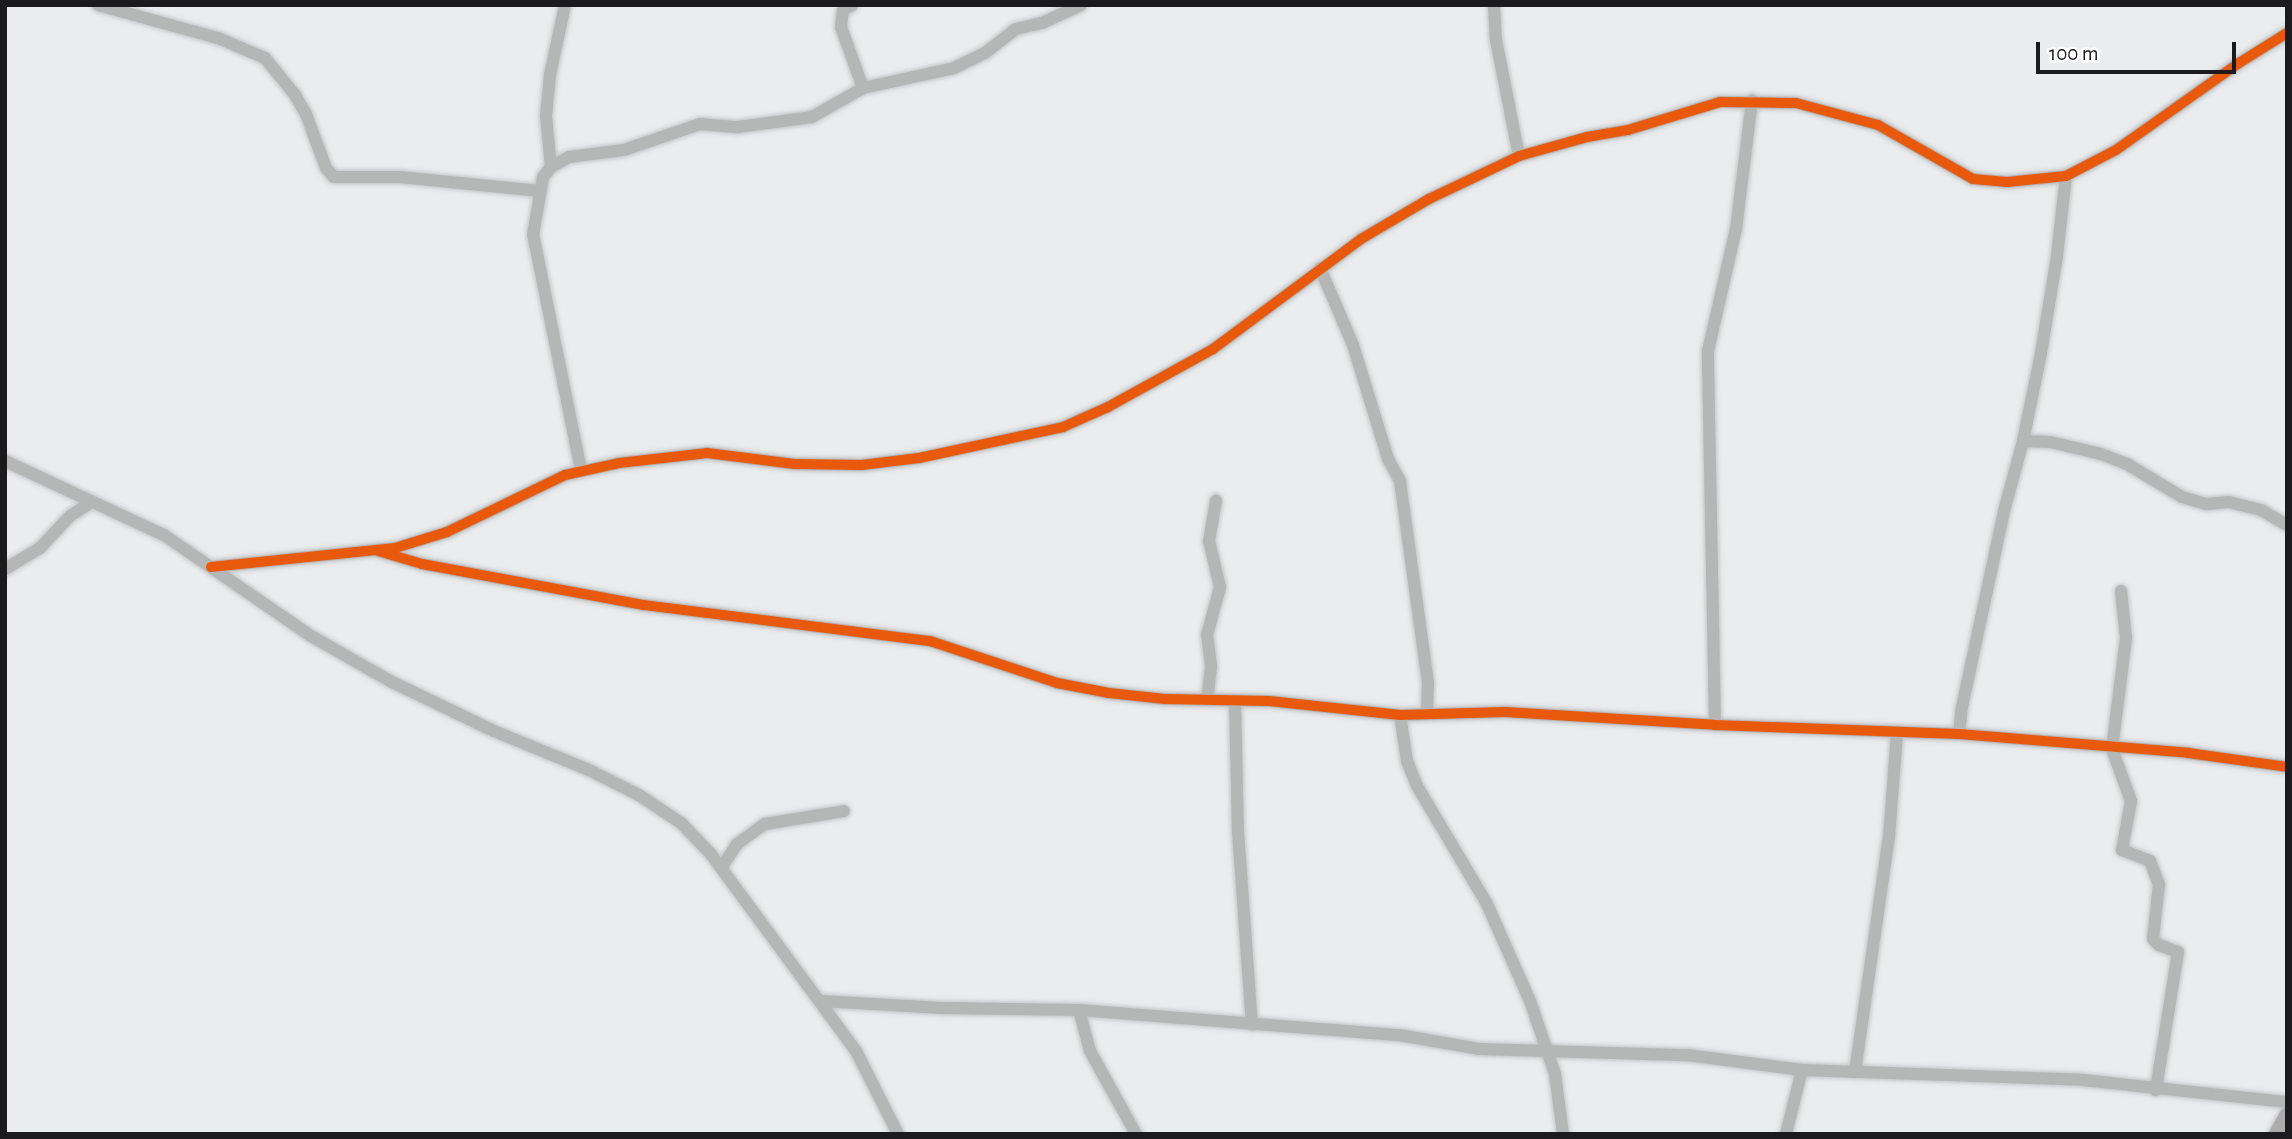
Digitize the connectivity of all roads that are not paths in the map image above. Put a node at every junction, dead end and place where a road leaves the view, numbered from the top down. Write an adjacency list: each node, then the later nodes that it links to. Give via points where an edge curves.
1 (98, 5): 12 (street, via 218,37 265,58 295,95 334,177 400,177)
2 (565, 5): 10 (street, via 545,116)
3 (852, 5): 7 (street, via 843,10 841,27)
4 (1081, 5): 7 (street, via 1016,29 985,53 954,68)
5 (1494, 5): 9 (street, via 1496,40)
6 (2287, 33): 11 (street, via 2116,150)
7 (863, 88): 10 (street, via 812,117 738,127 700,124 624,150 569,157)
8 (1752, 100): 9 (street, via 1720,102); 11 (street, via 1796,103 1878,125 1973,179); 28 (street, via 1736,229 1708,351)
9 (1519, 156): 13 (street, via 1394,218)
10 (551, 167): 12 (street)
11 (2066, 176): 14 (street, via 2055,268)
12 (540, 191): 16 (street, via 533,235)
13 (1320, 268): 16 (street, via 1213,349 1063,427 919,458 862,465 794,464 707,453); 26 (street, via 1353,345 1388,459 1400,481 1428,682)
14 (2024, 441): 19 (street, via 2101,454 2182,497 2261,510); 30 (street, via 2004,512)
15 (5, 461): 18 (street)
16 (581, 470): 20 (street, via 447,532)
17 (1216, 501): 24 (street, via 1209,541 1220,587 1208,635 1212,666)
18 (90, 503): 21 (street, via 164,535); 22 (street, via 70,516 40,548)
19 (2287, 525)
20 (375, 550): 21 (street); 24 (street, via 422,564 644,605 930,641 1057,683 1109,693)
21 (211, 567): 34 (street, via 312,636 392,682 639,795 681,823)
22 (5, 569)
23 (2121, 591): 31 (street, via 2126,638)
24 (1207, 700): 25 (street)
25 (1235, 701): 27 (street); 37 (street, via 1237,831)
26 (1427, 712): 27 (street); 28 (street, via 1504,712)
27 (1400, 715): 38 (street, via 1407,761 1417,786 1504,939)
28 (1715, 726): 29 (street)
29 (1897, 732): 30 (street); 40 (street, via 1889,837)
30 (1959, 734): 31 (street)
31 (2112, 749): 32 (street, via 2188,753); 41 (street, via 2132,801 2122,849 2150,861 2159,884 2154,939 2179,952)
32 (2287, 767)
33 (844, 811): 34 (street, via 752,830)
34 (722, 868): 35 (street)
35 (821, 1001): 36 (street); 44 (street, via 856,1051)
36 (1079, 1010): 37 (street); 45 (street, via 1090,1051)
37 (1252, 1024): 38 (street, via 1399,1035 1479,1049)
38 (1549, 1052): 39 (street, via 1687,1055); 46 (street)
39 (1802, 1070): 40 (street); 47 (street)
40 (1855, 1072): 41 (street, via 2083,1080)
41 (2156, 1090): 42 (street)
42 (2287, 1102)
43 (2287, 1116): 48 (main road)
44 (898, 1134)
45 (1136, 1134)
46 (1563, 1134)
47 (1786, 1134)
48 (2277, 1134)

